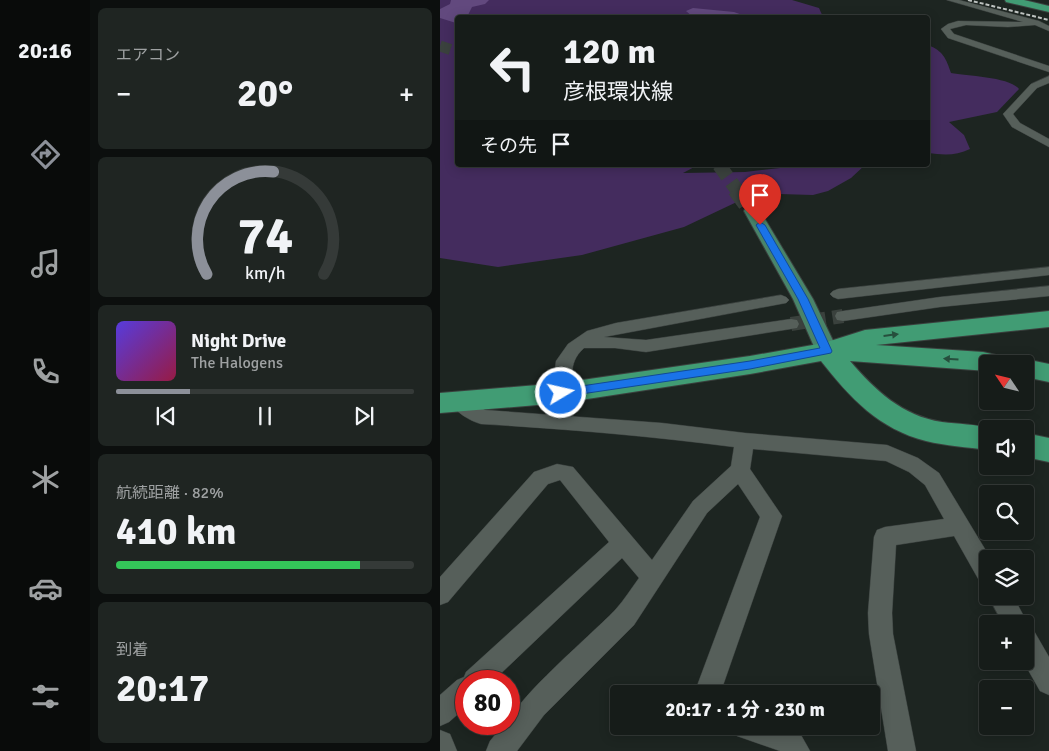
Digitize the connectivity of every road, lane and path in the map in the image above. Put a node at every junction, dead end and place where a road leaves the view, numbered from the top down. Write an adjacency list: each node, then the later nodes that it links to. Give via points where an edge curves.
1 (951, 0): 6 (street)
2 (1010, 0): 5 (highway)
3 (1022, 0): 5 (highway)
4 (1039, 0): 5 (highway)
5 (1049, 5)
6 (1036, 23): 7 (street); 8 (street, via 958,23 945,29 951,36)
7 (1049, 29)
8 (1049, 69)
9 (1049, 80): 10 (street, via 1034,86 1008,114 1016,125)
10 (1049, 144)
11 (752, 211): 20 (main road, via 803,299)
12 (1049, 271): 14 (street)
13 (1049, 291): 16 (street)
14 (838, 294)
15 (782, 300): 19 (street, via 603,330)
16 (843, 316)
17 (1049, 319): 20 (highway, one-way to 17, via 865,338)
18 (791, 324): 19 (street, via 653,346 614,342)
19 (578, 344): 24 (street, via 565,362)
20 (827, 351): 21 (highway, one-way to 20); 24 (highway); 26 (highway, via 882,411 916,427)
21 (979, 361)
22 (1034, 370): 23 (highway)
23 (1049, 373)
24 (561, 393): 25 (highway)
25 (450, 402): 27 (street, via 481,417 662,430)
26 (979, 438)
27 (745, 441): 30 (street); 31 (street, via 896,456 920,468 932,479)
28 (1034, 447): 29 (highway)
29 (1049, 450)
30 (740, 470): 34 (street, via 700,507); 39 (street, via 771,516)
31 (960, 526): 33 (street); 47 (street, via 885,537 880,634)
32 (622, 543): 34 (street); 35 (street, via 566,473 547,475); 37 (street)
33 (979, 559)
34 (653, 578): 45 (street, via 625,617 534,706)
35 (440, 594)
36 (1034, 656): 38 (street)
37 (487, 670)
38 (1049, 682)
39 (709, 685)
40 (455, 699): 41 (street)
41 (440, 713)
42 (777, 735): 46 (street, via 787,738)
43 (440, 744): 44 (street)
44 (443, 751)
45 (500, 751)
46 (796, 751)
47 (902, 751)

